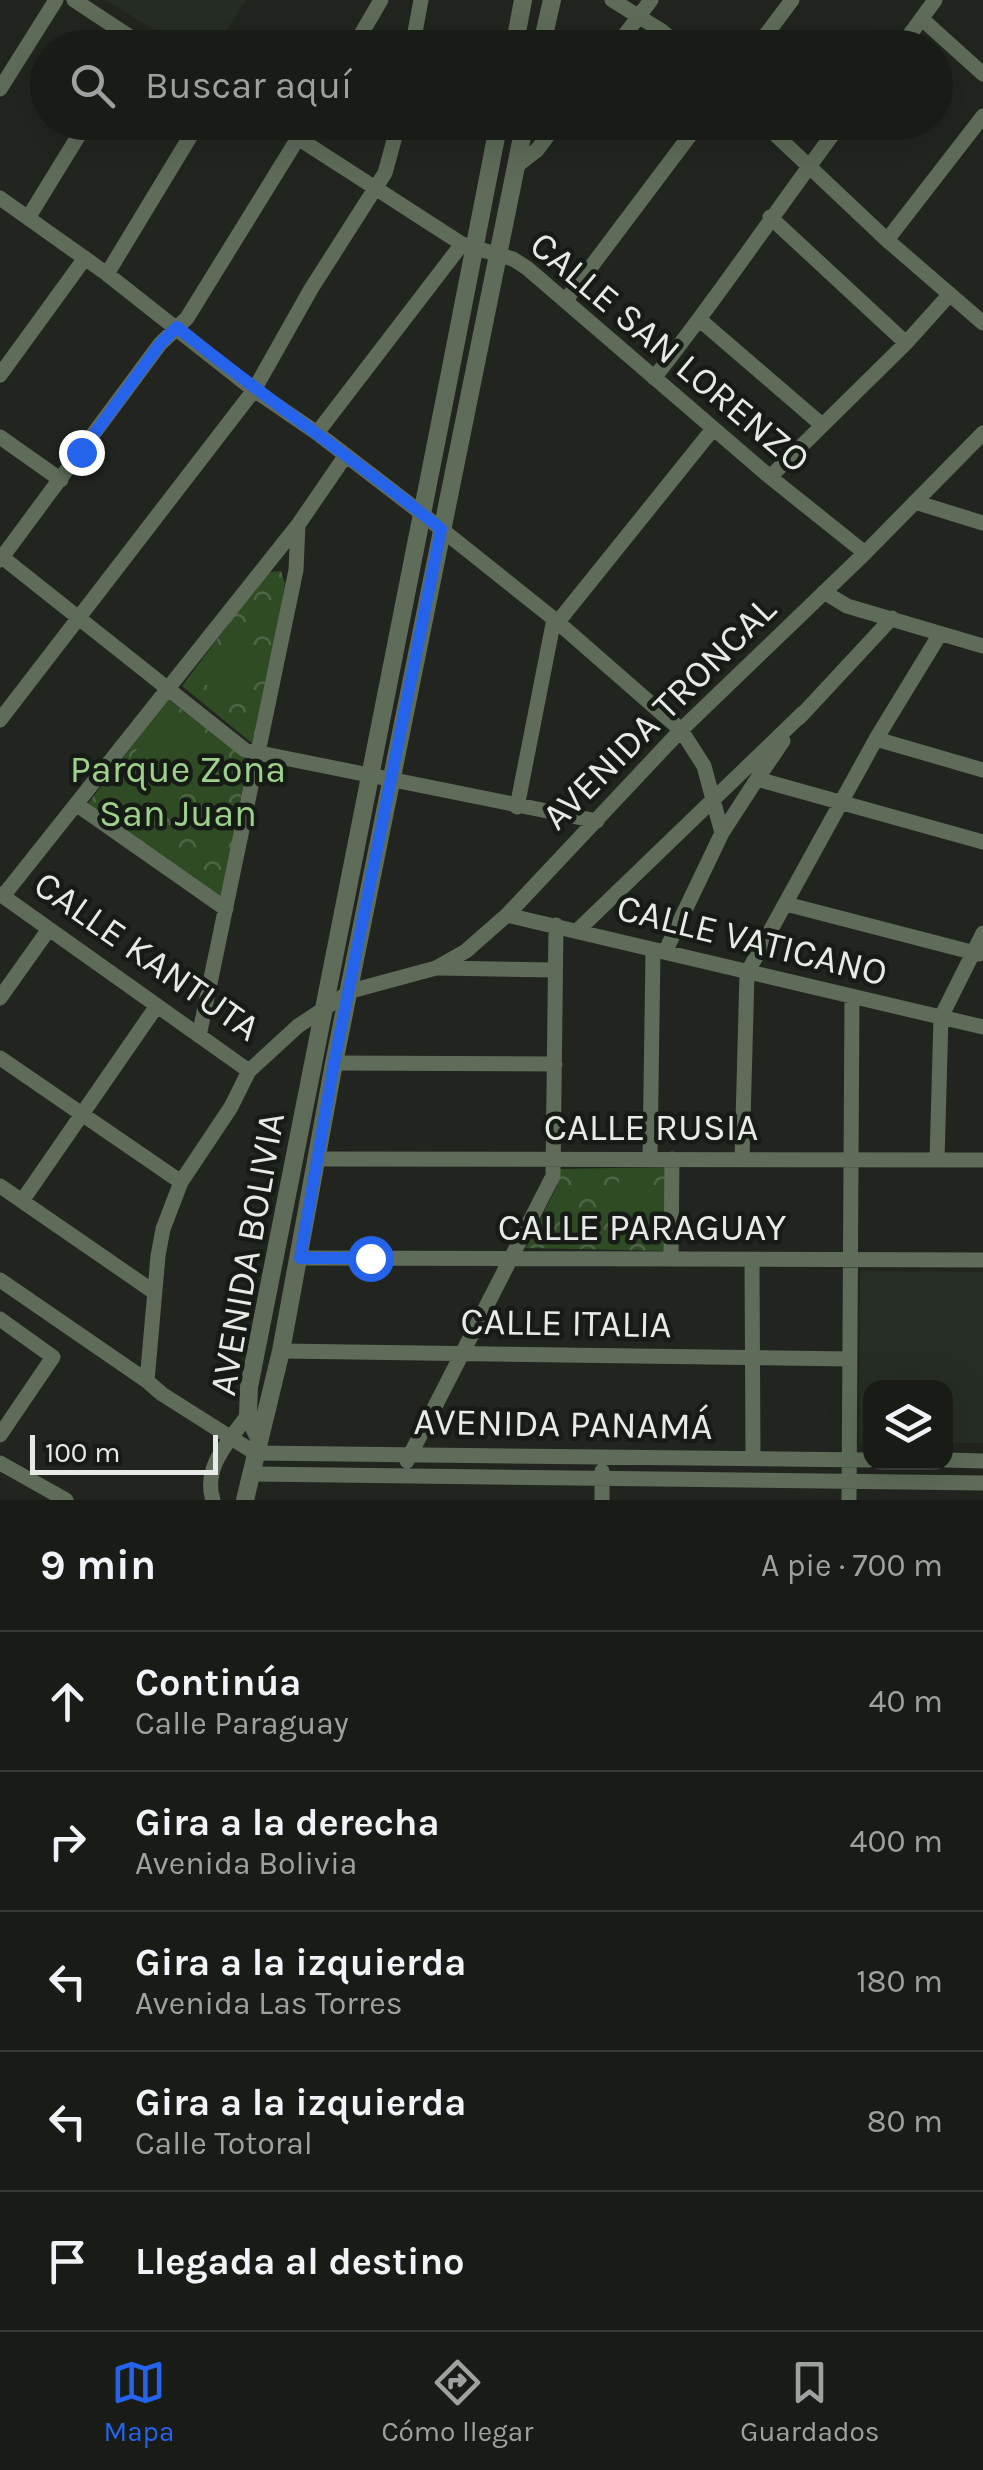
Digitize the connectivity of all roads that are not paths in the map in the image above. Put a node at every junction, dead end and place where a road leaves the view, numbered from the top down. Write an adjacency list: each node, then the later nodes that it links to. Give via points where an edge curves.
1 (56, 0): 13 (street)
2 (74, 0): 14 (street)
3 (381, 0): 15 (street)
4 (421, 0): 16 (street)
5 (523, 0): 17 (street)
6 (552, 0): 18 (street)
7 (612, 0): 11 (street)
8 (651, 0): 11 (street)
9 (792, 0): 21 (street)
10 (935, 0): 12 (street)
11 (640, 16): 19 (street); 20 (street)
12 (922, 18): 22 (street); 23 (street)
13 (37, 30)
14 (117, 30)
15 (364, 30)
16 (415, 30)
17 (517, 30)
18 (546, 30)
19 (629, 30)
20 (658, 30)
21 (770, 30)
22 (913, 30)
23 (935, 30)
24 (30, 42): 27 (street)
25 (953, 46): 26 (street)
26 (983, 74)
27 (0, 90)
28 (983, 116): 46 (street)
29 (76, 140): 45 (street)
30 (188, 140): 50 (street)
31 (298, 140): 55 (street)
32 (302, 140): 42 (street, CALLE SAN LORENZO)
33 (395, 140): 42 (street)
34 (495, 140): 47 (street, AVENIDA BOLIVIA)
35 (521, 140): 41 (street, AVENIDA BOLIVIA)
36 (544, 140): 41 (street)
37 (686, 140): 52 (street)
38 (780, 140): 40 (street)
39 (828, 140): 40 (street)
40 (808, 167): 44 (street); 46 (street)
41 (515, 168): 48 (street, AVENIDA BOLIVIA)
42 (376, 188): 47 (street, CALLE SAN LORENZO); 59 (street)
43 (0, 198): 45 (street)
44 (770, 217): 54 (street); 56 (street)
45 (28, 218): 49 (street)
46 (887, 240): 51 (street)
47 (469, 246): 48 (street, CALLE SAN LORENZO); 62 (street); 69 (street, AVENIDA BOLIVIA)
48 (497, 253): 52 (street, CALLE SAN LORENZO); 72 (street, AVENIDA BOLIVIA)
49 (84, 258): 50 (street); 57 (street)
50 (108, 274): 55 (street)
51 (950, 294): 53 (street); 56 (street)
52 (566, 300): 58 (street, CALLE SAN LORENZO)
53 (980, 314)
54 (700, 320): 58 (street); 60 (street)
55 (177, 327): 59 (street); 67 (street)
56 (906, 343): 60 (street)
57 (0, 374)
58 (654, 378): 61 (street, CALLE SAN LORENZO)
59 (254, 390): 62 (street); 76 (street)
60 (822, 425): 66 (street)
61 (713, 429): 66 (street, CALLE SAN LORENZO); 78 (street)
62 (317, 433): 65 (street)
63 (983, 433): 68 (street, AVENIDA TRONCAL)
64 (0, 437): 67 (street)
65 (346, 455): 69 (street); 71 (street)
66 (770, 477): 73 (street, CALLE SAN LORENZO)
67 (61, 480): 74 (street)
68 (915, 502): 70 (street); 73 (street, AVENIDA TRONCAL)
69 (420, 513): 72 (street); 88 (street, AVENIDA BOLIVIA)
70 (983, 523)
71 (298, 525): 81 (street); 86 (street, via 296,570)
72 (441, 529): 78 (street); 88 (street, AVENIDA BOLIVIA)
73 (865, 553): 75 (street, AVENIDA TRONCAL)
74 (1, 559): 76 (street)
75 (824, 592): 77 (street, via 846,606); 84 (street, AVENIDA TRONCAL)
76 (78, 616): 81 (street); 83 (street)
77 (892, 618): 79 (street); 82 (street)
78 (556, 621): 84 (street); 93 (street)
79 (940, 634): 80 (street); 85 (street)
80 (983, 646)
81 (168, 687): 86 (street, via 245,750); 91 (street)
82 (803, 713): 89 (street); 90 (street)
83 (0, 720)
84 (681, 730): 90 (street); 94 (street, AVENIDA TRONCAL)
85 (876, 739): 87 (street); 92 (street)
86 (258, 753): 88 (street); 99 (street)
87 (983, 770)
88 (382, 776): 93 (street); 110 (street, AVENIDA BOLIVIA); 113 (street, AVENIDA BOLIVIA)
89 (757, 779): 92 (street); 95 (street)
90 (714, 798): 95 (street); 103 (street)
91 (76, 804): 97 (street); 99 (street)
92 (842, 804): 96 (street); 98 (street)
93 (516, 807): 94 (street)
94 (597, 821): 100 (street, AVENIDA TRONCAL)
95 (722, 832): 105 (street)
96 (983, 842)
97 (2, 895): 102 (street, CALLE KANTUTA)
98 (786, 904): 106 (street); 109 (street)
99 (226, 909): 117 (street)
100 (506, 915): 101 (street, CALLE VATICANO); 107 (street, AVENIDA TRONCAL)
101 (556, 926): 103 (street, CALLE VATICANO); 108 (street)
102 (49, 929): 111 (street); 114 (street, CALLE KANTUTA)
103 (577, 931): 105 (street, CALLE VATICANO)
104 (983, 932): 106 (street)
105 (659, 951): 109 (street, CALLE VATICANO); 125 (street)
106 (978, 954): 115 (street)
107 (436, 968): 108 (street); 110 (street, AVENIDA TRONCAL)
108 (554, 970): 120 (street)
109 (747, 973): 112 (street, CALLE VATICANO); 127 (street)
110 (351, 991): 113 (street, CALLE KANTUTA); 119 (street, AVENIDA BOLIVIA)
111 (0, 998)
112 (852, 999): 115 (street, CALLE VATICANO); 128 (street)
113 (328, 1006): 121 (street, CALLE KANTUTA); 148 (street, AVENIDA BOLIVIA, via 248,1388)
114 (156, 1007): 117 (street, CALLE KANTUTA); 122 (street)
115 (941, 1017): 116 (street, CALLE VATICANO); 129 (street)
116 (983, 1027)
117 (199, 1036): 121 (street, CALLE KANTUTA)
118 (0, 1058): 122 (street)
119 (334, 1063): 120 (street); 123 (street, AVENIDA BOLIVIA)
120 (555, 1064): 124 (street)
121 (249, 1071): 131 (street)
122 (84, 1114): 131 (street); 133 (street)
123 (318, 1159): 124 (street, CALLE RUSIA); 134 (street, AVENIDA BOLIVIA)
124 (554, 1159): 125 (street, CALLE RUSIA); 135 (street, via 553,1176)
125 (650, 1159): 126 (street, CALLE RUSIA)
126 (672, 1159): 127 (street, CALLE RUSIA); 136 (street)
127 (742, 1160): 128 (street, CALLE RUSIA)
128 (851, 1160): 129 (street, CALLE RUSIA); 138 (street)
129 (937, 1160): 130 (street, CALLE RUSIA)
130 (983, 1160)
131 (182, 1182): 141 (street, via 164,1230)
132 (0, 1186): 133 (street)
133 (22, 1201): 141 (street)
134 (300, 1258): 135 (street, CALLE PARAGUAY); 143 (street, AVENIDA BOLIVIA)
135 (512, 1259): 136 (street, CALLE PARAGUAY); 144 (street)
136 (671, 1259): 137 (street, CALLE PARAGUAY)
137 (752, 1260): 138 (street, CALLE PARAGUAY); 145 (street)
138 (850, 1260): 139 (street, CALLE PARAGUAY); 146 (street)
139 (983, 1260)
140 (0, 1280): 147 (street)
141 (154, 1292): 147 (street)
142 (0, 1319): 149 (street, via 53,1357)
143 (281, 1352): 144 (street, CALLE ITALIA); 151 (street, AVENIDA BOLIVIA)
144 (461, 1354): 145 (street, CALLE ITALIA); 152 (street)
145 (752, 1358): 146 (street, CALLE ITALIA); 154 (street)
146 (850, 1360): 155 (street)
147 (148, 1381): 150 (street)
148 (248, 1415): 150 (street); 151 (street, AVENIDA BOLIVIA)
149 (0, 1436)
150 (232, 1438): 151 (street); 166 (street, via 210,1476)
151 (257, 1446): 152 (street, AVENIDA PANAMÁ); 160 (street)
152 (408, 1455): 153 (street, AVENIDA PANAMÁ); 161 (street)
153 (602, 1457): 154 (street, AVENIDA PANAMÁ); 162 (street)
154 (753, 1459): 155 (street, AVENIDA PANAMÁ)
155 (849, 1460): 156 (street, AVENIDA PANAMÁ); 163 (street)
156 (863, 1460)
157 (953, 1460): 158 (street)
158 (983, 1460)
159 (0, 1463): 165 (street)
160 (250, 1474): 161 (street); 167 (street)
161 (405, 1476): 162 (street)
162 (602, 1479): 163 (street); 168 (street)
163 (849, 1482): 164 (street); 169 (street)
164 (983, 1482)
165 (66, 1500)
166 (213, 1500)
167 (245, 1500)
168 (602, 1500)
169 (849, 1500)

